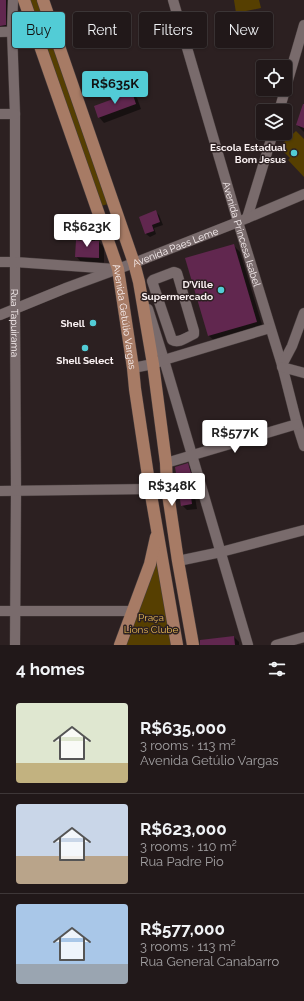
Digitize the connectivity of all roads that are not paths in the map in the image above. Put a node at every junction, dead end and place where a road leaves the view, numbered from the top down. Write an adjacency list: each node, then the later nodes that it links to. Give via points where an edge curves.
1 (12, 0): 5 (street, Rua Tapuirama)
2 (24, 0): 6 (main road, Avenida Getúlio Vargas)
3 (42, 0): 12 (main road, Avenida Getúlio Vargas)
4 (172, 0): 21 (street, Avenida Princesa Isabel)
5 (12, 12)
6 (28, 12)
7 (304, 25): 14 (street)
8 (12, 31): 9 (street)
9 (0, 32)
10 (13, 48): 16 (street, Rua Tapuirama)
11 (41, 48): 13 (main road, Avenida Getúlio Vargas)
12 (70, 80): 13 (main road, via 69,95 61,95); 17 (main road, Avenida Getúlio Vargas)
13 (53, 85): 18 (main road, Avenida Getúlio Vargas)
14 (281, 104)
15 (0, 114): 16 (street)
16 (15, 114): 23 (street, Rua Tapuirama)
17 (88, 134): 18 (main road, via 78,122 71,129); 24 (main road, Avenida Getúlio Vargas)
18 (72, 138): 25 (main road, Avenida Getúlio Vargas)
19 (270, 140): 21 (street)
20 (304, 194): 21 (street, Avenida Paes Leme)
21 (242, 220): 24 (street, Avenida Paes Leme); 32 (street, Avenida Princesa Isabel)
22 (0, 262): 23 (street)
23 (15, 262): 25 (street); 27 (street, Rua Tapuirama)
24 (134, 263): 25 (street, Avenida Paes Leme); 26 (main road, Avenida Getúlio Vargas)
25 (118, 269): 27 (street, Avenida Paes Leme); 38 (main road, Avenida Getúlio Vargas)
26 (139, 282): 31 (street); 36 (main road, Avenida Getúlio Vargas)
27 (15, 309): 29 (street, Avenida Paes Leme); 46 (street, Rua Tapuirama)
28 (304, 313): 37 (street)
29 (0, 315)
30 (164, 316): 31 (street); 33 (street, via 172,340); 33 (street, via 152,281 174,272 177,273 194,331 194,334)
31 (151, 319): 35 (street)
32 (270, 328): 34 (street); 37 (street, Avenida Princesa Isabel)
33 (179, 342): 34 (street)
34 (182, 354): 35 (street)
35 (164, 360): 36 (street); 42 (street)
36 (153, 364): 38 (street); 43 (main road, Avenida Getúlio Vargas)
37 (282, 366): 39 (street); 40 (street, Avenida Princesa Isabel)
38 (133, 368): 44 (main road, Avenida Getúlio Vargas)
39 (304, 372)
40 (297, 424): 41 (street, Avenida Princesa Isabel); 42 (street)
41 (304, 446)
42 (192, 455): 43 (street); 51 (street)
43 (166, 463): 48 (main road, Avenida Getúlio Vargas)
44 (150, 489): 46 (street); 47 (main road, Avenida Getúlio Vargas)
45 (0, 491): 46 (street)
46 (16, 491): 54 (street, Rua Tapuirama)
47 (155, 515): 48 (main road, via 166,517); 50 (main road, Avenida Getúlio Vargas)
48 (174, 528): 52 (main road, Avenida Getúlio Vargas)
49 (304, 530): 51 (street)
50 (158, 532): 55 (main road); 59 (main road, Avenida Getúlio Vargas)
51 (221, 552): 52 (street); 61 (street)
52 (178, 561): 60 (main road, Avenida Getúlio Vargas)
53 (0, 611): 54 (street)
54 (16, 611): 55 (street); 57 (street, Rua Tapuirama)
55 (133, 612): 58 (main road)
56 (304, 637): 62 (street)
57 (15, 645)
58 (120, 645)
59 (177, 645)
60 (193, 645)
61 (248, 645)
62 (276, 645)

